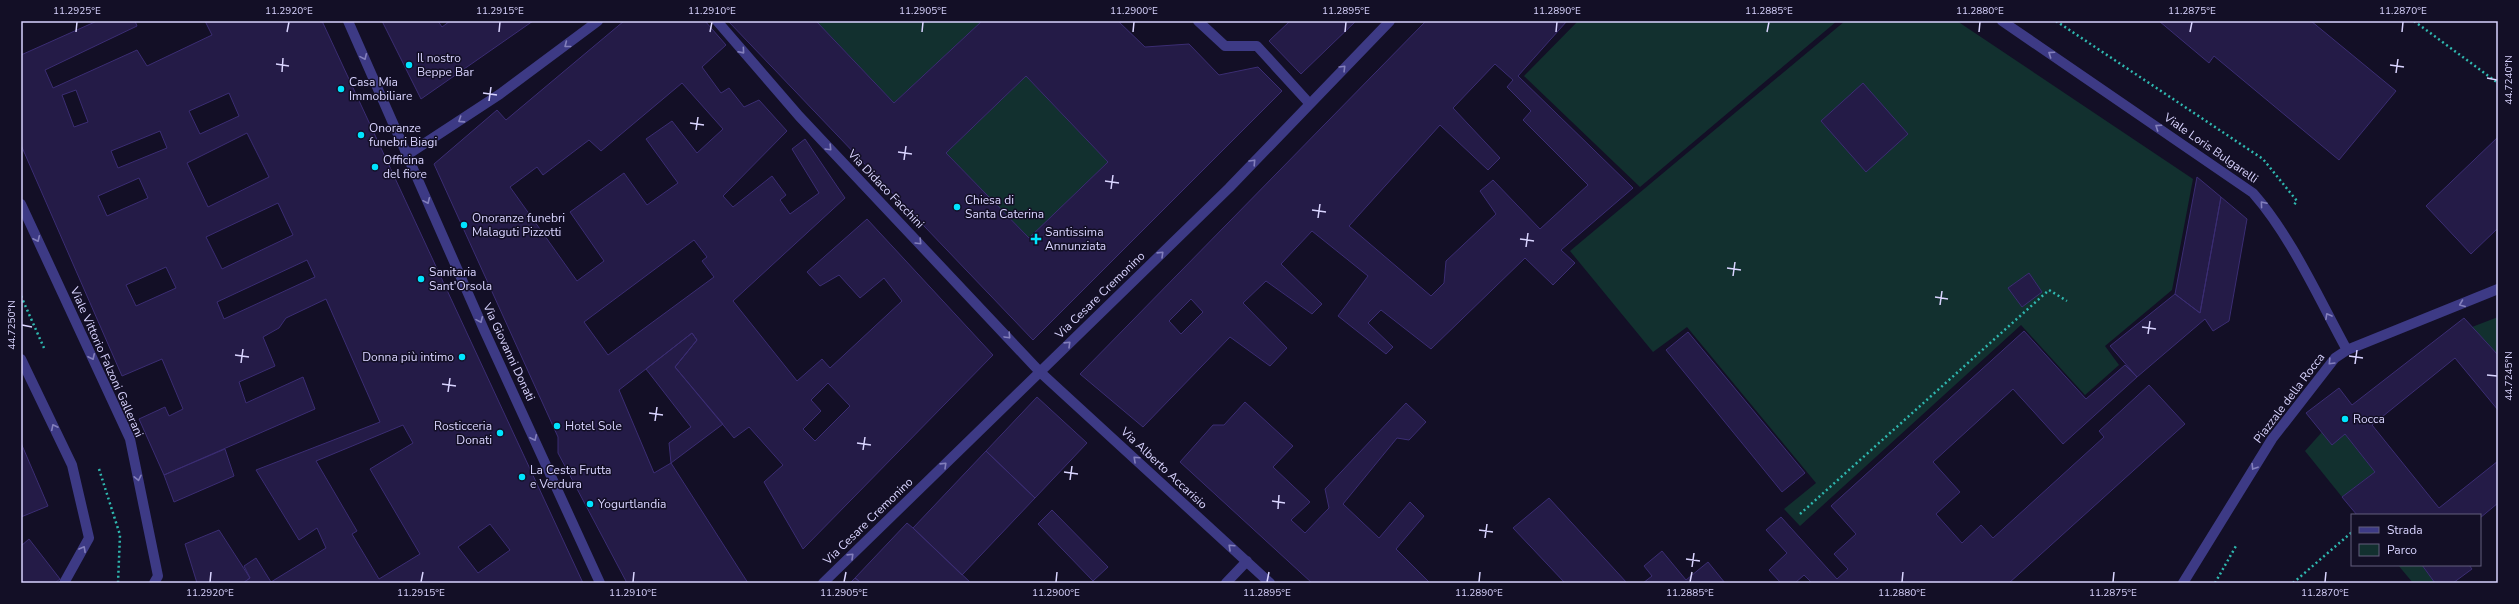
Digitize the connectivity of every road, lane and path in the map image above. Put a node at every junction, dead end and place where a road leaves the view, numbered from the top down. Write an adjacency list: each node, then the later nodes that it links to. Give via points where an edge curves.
1 (348, 21): 11 (street, Via Giovanni Donati, one-way to 11)
2 (598, 21): 11 (street, one-way to 11, via 506,90)
3 (717, 21): 18 (street, Via Didaco Facchini, one-way to 18, via 799,116)
4 (1198, 21): 10 (street, via 1225,46 1257,46)
5 (1390, 21): 10 (street, Via Cesare Cremonino, one-way to 5)
6 (2002, 21): 16 (street, Viale Loris Bulgarelli, one-way to 6, via 2281,231 2267,208 2253,193)
7 (2056, 21): 12 (path, via 2263,159)
8 (2414, 21): 9 (path)
9 (2498, 83)
10 (1309, 103): 18 (street, Via Cesare Cremonino, one-way to 10, via 1229,188)
11 (407, 155): 24 (street, Via Giovanni Donati, one-way to 24)
12 (2297, 201)
13 (21, 204): 23 (street, Viale Vittorio Falzoni Gallerani, one-way to 23, via 130,440 158,576)
14 (2498, 289): 16 (street, Piazzale della Rocca, one-way to 16)
15 (2067, 301): 19 (path, via 2049,290)
16 (2348, 350): 28 (street, Piazzale della Rocca, one-way to 28, via 2335,358 2322,372 2272,439)
17 (21, 359): 22 (street, one-way to 17, via 89,538 72,465)
18 (1040, 372): 21 (street, Via Alberto Accarisio, one-way to 18); 25 (street, Via Cesare Cremonino, one-way to 18)
19 (1800, 514)
20 (2351, 533): 29 (path)
21 (1247, 562): 26 (street); 27 (street, Via Alberto Accarisio)
22 (64, 583)
23 (154, 583)
24 (600, 583)
25 (823, 583)
26 (1226, 583)
27 (1270, 583)
28 (2183, 583)
29 (2293, 583)

